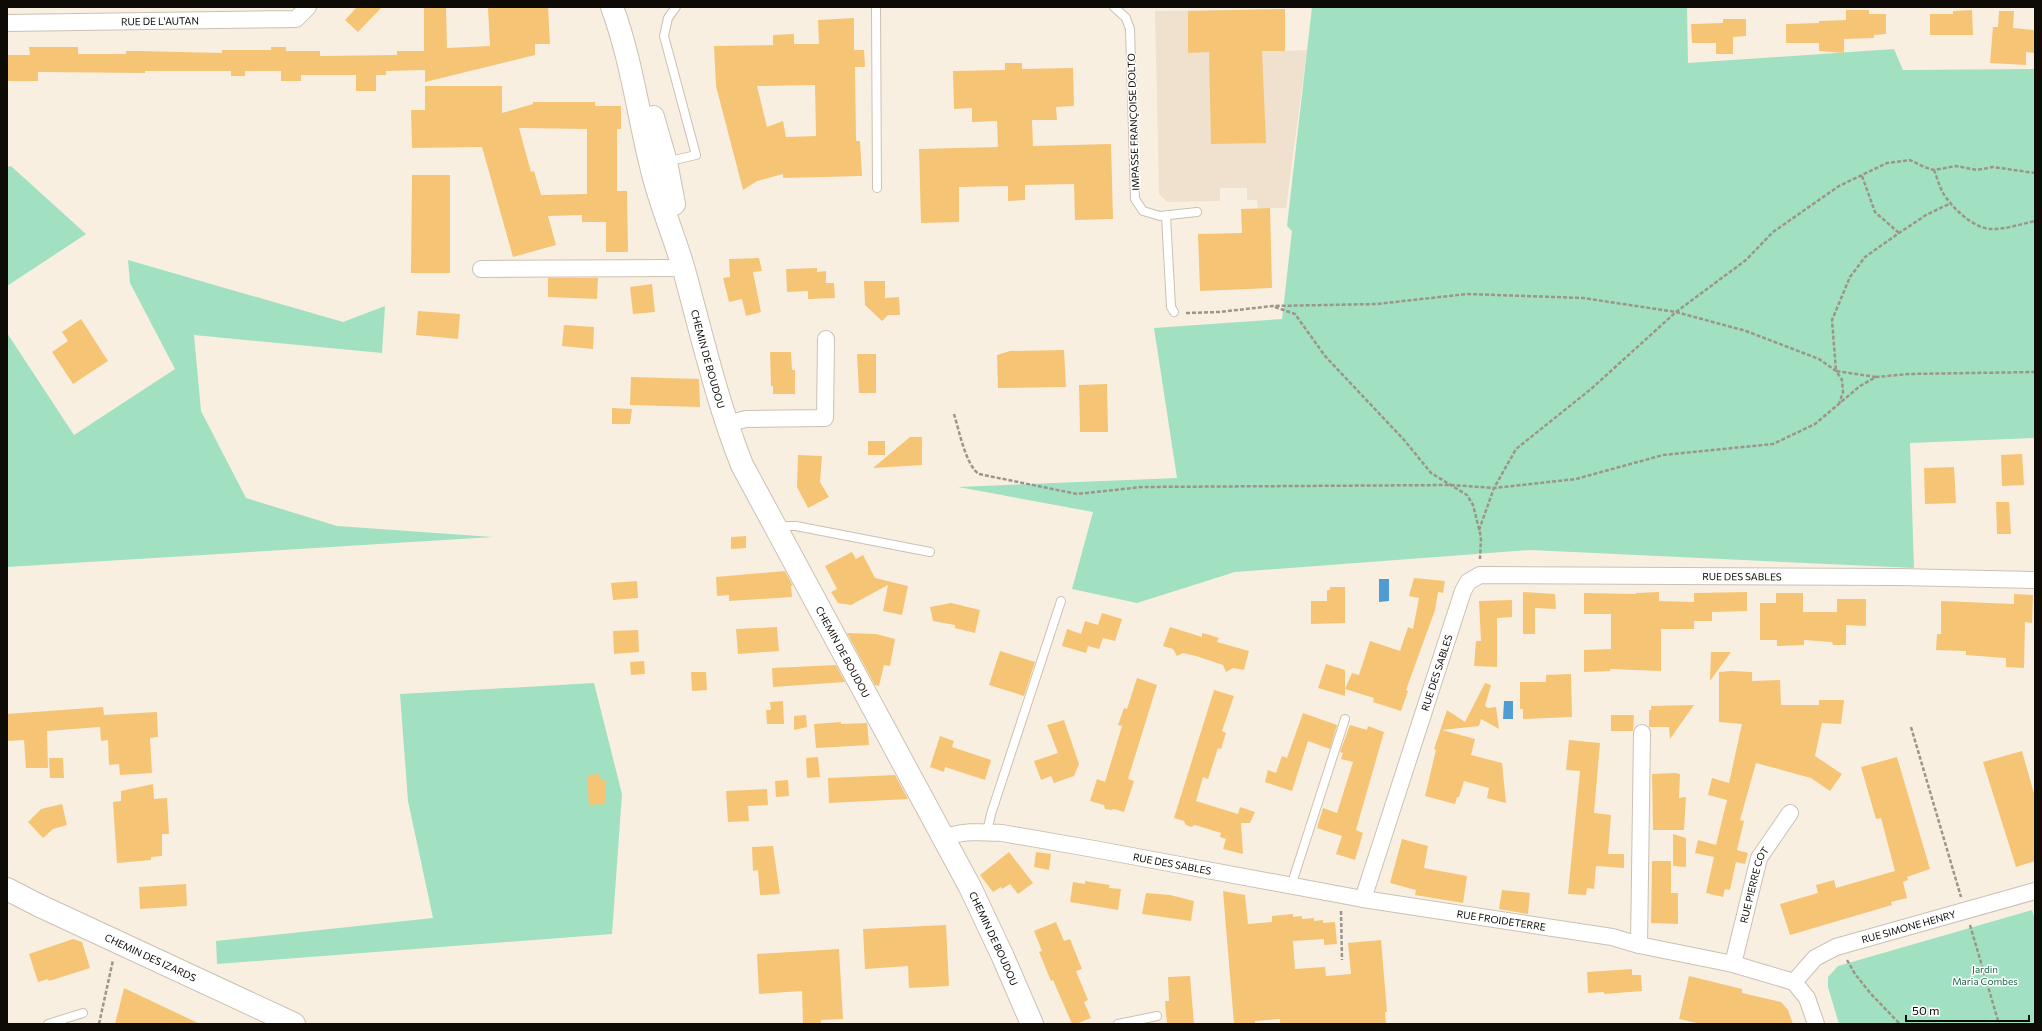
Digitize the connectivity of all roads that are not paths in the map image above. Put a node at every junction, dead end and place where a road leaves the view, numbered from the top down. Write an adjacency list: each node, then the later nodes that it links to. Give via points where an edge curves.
1 (308, 7): 7 (street, RUE DE L'AUTAN, via 296,19)
2 (612, 7): 8 (street, CHEMIN DE BOUDOU)
3 (624, 7): 8 (street, CHEMIN DE BOUDOU)
4 (676, 7): 8 (lane, via 668,18 664,36 696,154)
5 (876, 7): 9 (lane)
6 (1114, 7): 11 (lane, IMPASSE FRANÇOISE DOLTO, via 1126,18 1130,29 1135,199 1144,211)
7 (7, 23)
8 (659, 164): 12 (street, CHEMIN DE BOUDOU)
9 (877, 188)
10 (1197, 212): 11 (lane, IMPASSE FRANÇOISE DOLTO)
11 (1166, 216): 14 (lane, via 1171,307)
12 (684, 268): 13 (street); 16 (street, CHEMIN DE BOUDOU)
13 (482, 269)
14 (1174, 312)
15 (826, 339): 16 (street, via 824,418 746,419)
16 (726, 424): 17 (street, CHEMIN DE BOUDOU, via 742,465)
17 (776, 529): 18 (lane, via 782,526 796,526); 25 (street, CHEMIN DE BOUDOU)
18 (930, 552)
19 (2035, 580): 29 (street, RUE DES SABLES, via 1480,575 1468,582 1463,591)
20 (1061, 601): 24 (lane)
21 (1345, 719): 26 (lane)
22 (1642, 734): 30 (street)
23 (1790, 813): 31 (street, RUE PIERRE COT, via 1759,858)
24 (987, 832): 25 (street, RUE DES SABLES, via 950,835); 26 (street, RUE DES SABLES)
25 (943, 839): 37 (street, CHEMIN DE BOUDOU, via 970,887)
26 (1291, 886): 29 (street, RUE DES SABLES)
27 (7, 889): 36 (street, CHEMIN DES IZARDS)
28 (2035, 891): 32 (street, RUE SIMONE HENRY, via 1836,947 1815,958)
29 (1363, 899): 30 (street, RUE FROIDETERRE, via 1612,937)
30 (1639, 945): 31 (street, RUE FROIDETERRE)
31 (1733, 964): 32 (street, RUE FROIDETERRE)
32 (1794, 982): 39 (street, via 1807,998)
33 (83, 1013): 35 (lane)
34 (1157, 1016): 38 (lane)
35 (48, 1024)
36 (294, 1024)
37 (1032, 1024)
38 (1118, 1024)
39 (1816, 1024)

